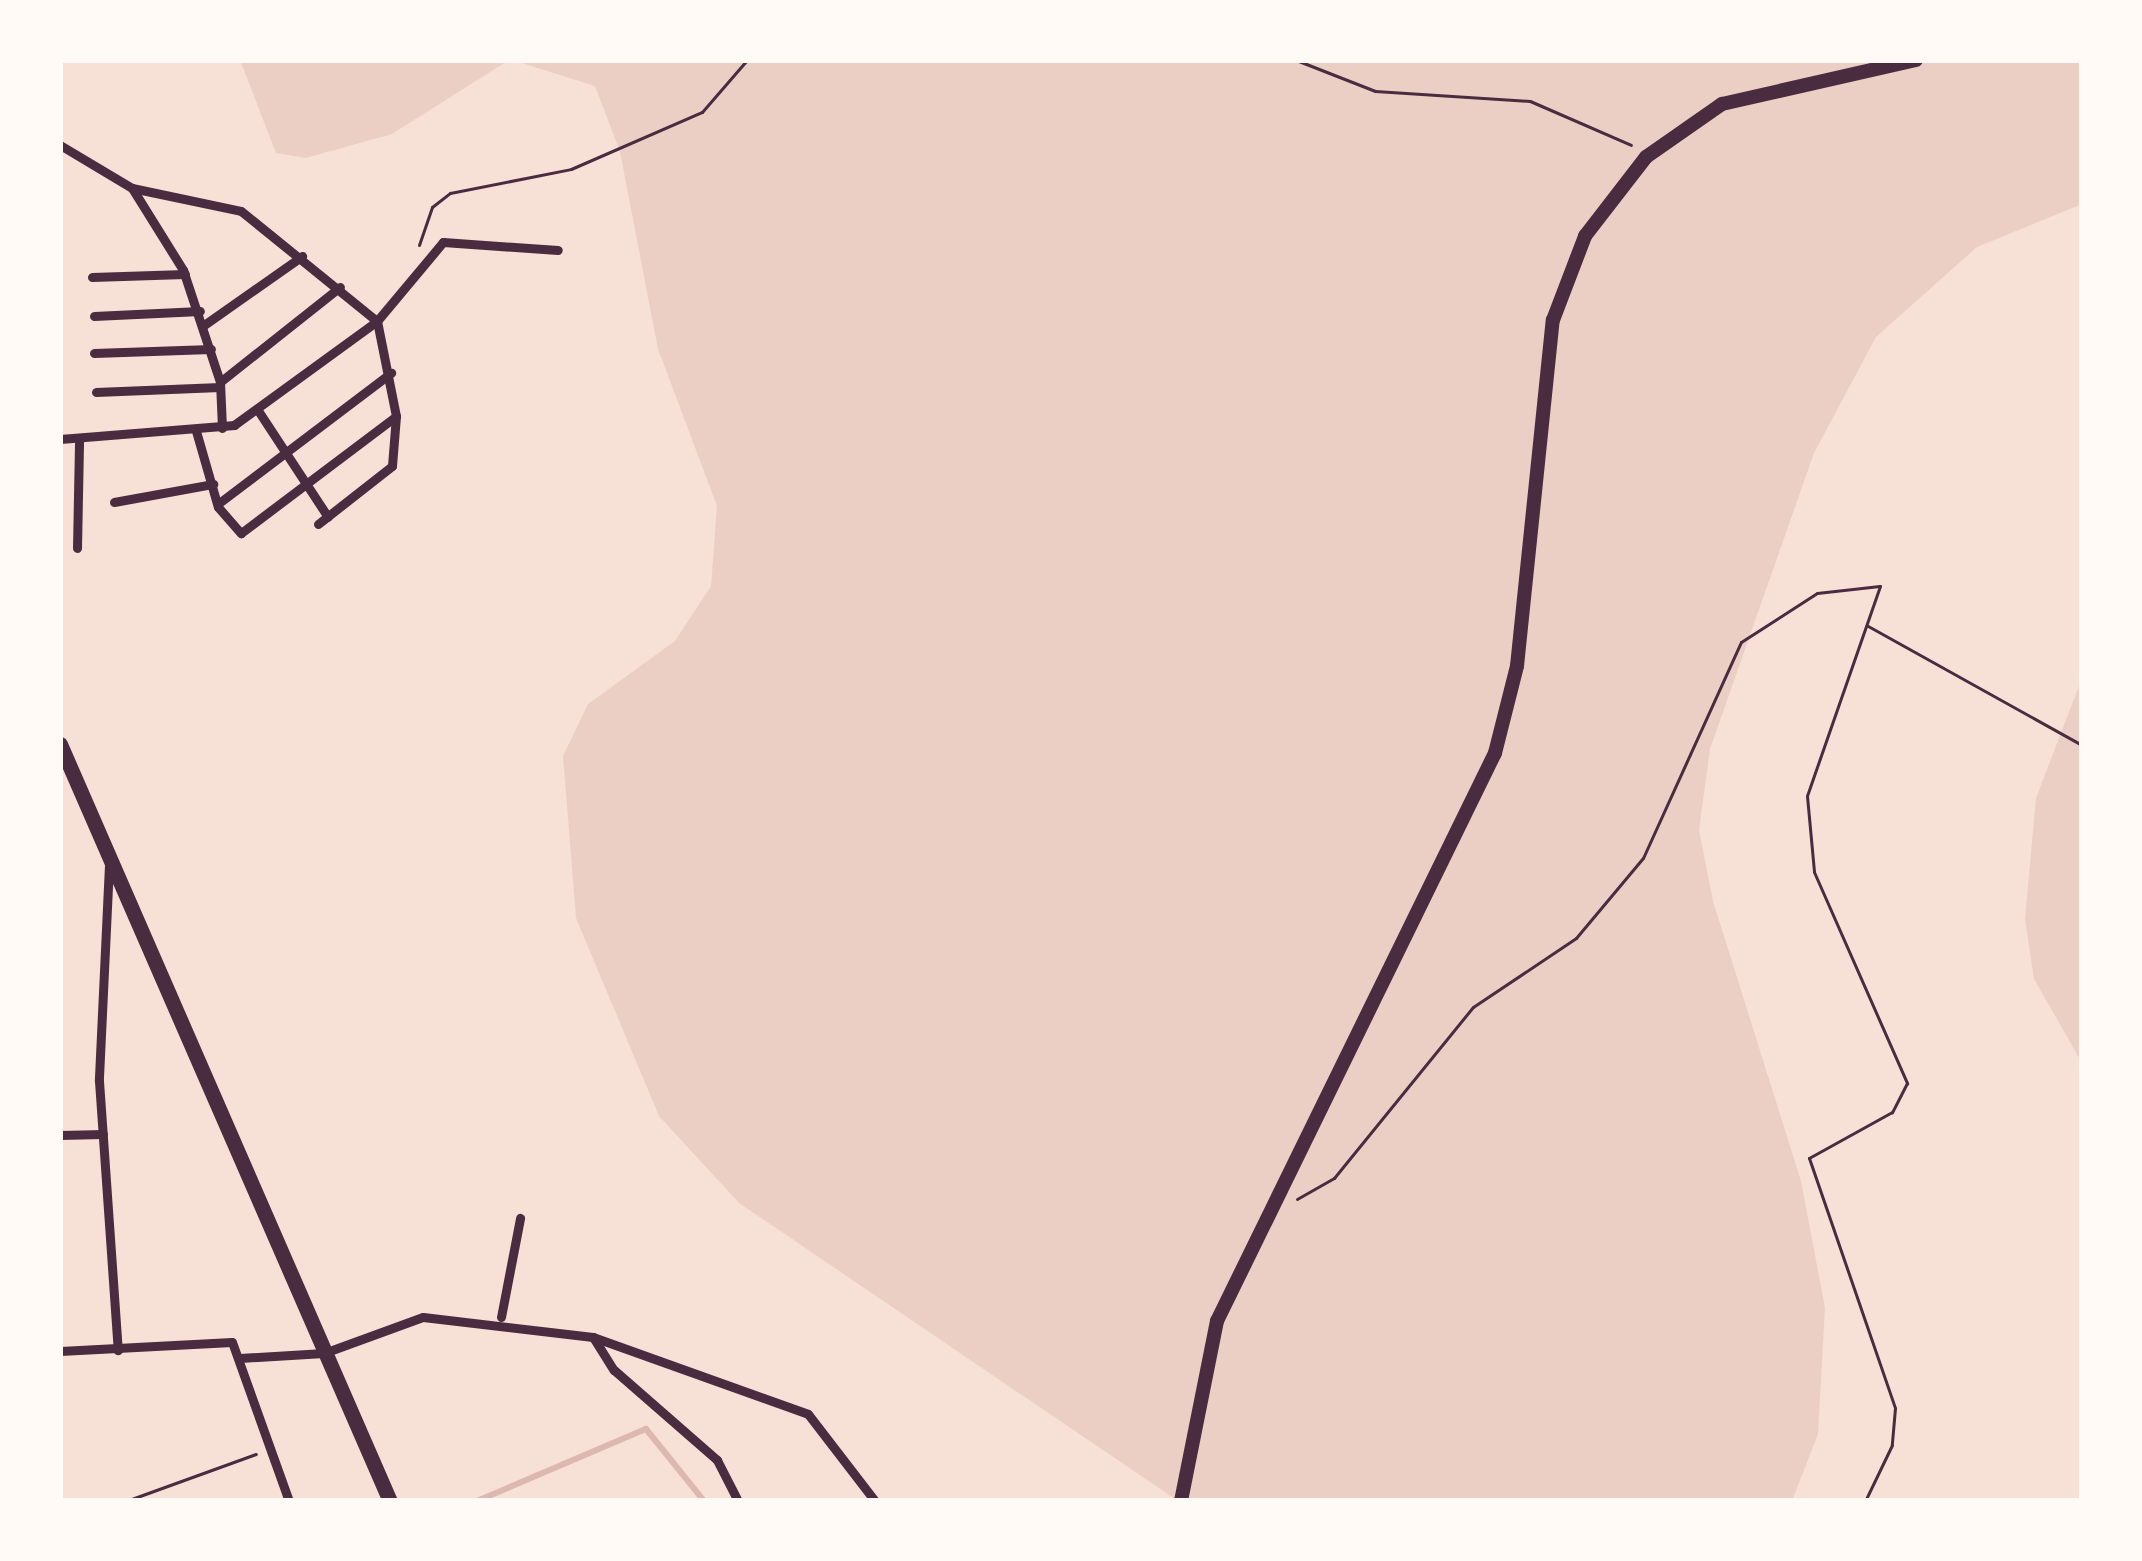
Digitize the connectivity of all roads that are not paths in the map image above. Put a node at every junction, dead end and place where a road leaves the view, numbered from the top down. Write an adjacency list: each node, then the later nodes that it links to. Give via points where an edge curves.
1 (1916, 60): 45 (main road, via 1769,87 1722,104 1646,157 1585,236 1553,320 1517,666 1495,753 1264,1218 1199,1373)
2 (60, 145): 3 (street)
3 (132, 188): 5 (street, via 241,211); 6 (street)
4 (558, 250): 11 (street, via 443,242)
5 (302, 256): 8 (street); 12 (street)
6 (185, 274): 7 (street); 9 (street)
7 (92, 277)
8 (340, 287): 11 (street); 16 (street)
9 (200, 311): 10 (street); 12 (street)
10 (94, 316)
11 (377, 321): 15 (street); 18 (street)
12 (204, 326): 13 (street)
13 (211, 349): 14 (street); 16 (street)
14 (94, 353)
15 (391, 373): 19 (street); 24 (street)
16 (220, 384): 17 (street); 20 (street)
17 (96, 392)
18 (257, 409): 20 (street); 24 (street)
19 (396, 416): 26 (street); 26 (street, via 392,466 323,520)
20 (222, 428): 21 (street)
21 (196, 430): 23 (street); 25 (street)
22 (60, 439): 23 (street)
23 (80, 439): 29 (street)
24 (282, 454): 26 (street); 28 (street)
25 (213, 484): 27 (street); 28 (street)
26 (305, 485): 28 (street, via 241,533)
27 (114, 502)
28 (219, 502)
29 (77, 548)
30 (60, 744): 31 (highway)
31 (109, 850): 32 (street); 39 (highway)
32 (103, 1133): 33 (street); 37 (street)
33 (60, 1135)
34 (520, 1218): 35 (street)
35 (501, 1317): 36 (street); 39 (street, via 399,1320)
36 (592, 1336): 43 (street, via 614,1370 717,1460); 44 (street, via 808,1414)
37 (118, 1350): 38 (street); 40 (street, via 212,1335)
38 (60, 1351)
39 (324, 1353): 40 (street); 41 (highway)
40 (240, 1358): 42 (street, via 263,1450)
41 (386, 1498)
42 (289, 1501)
43 (739, 1501)
44 (875, 1501)
45 (1180, 1501)

